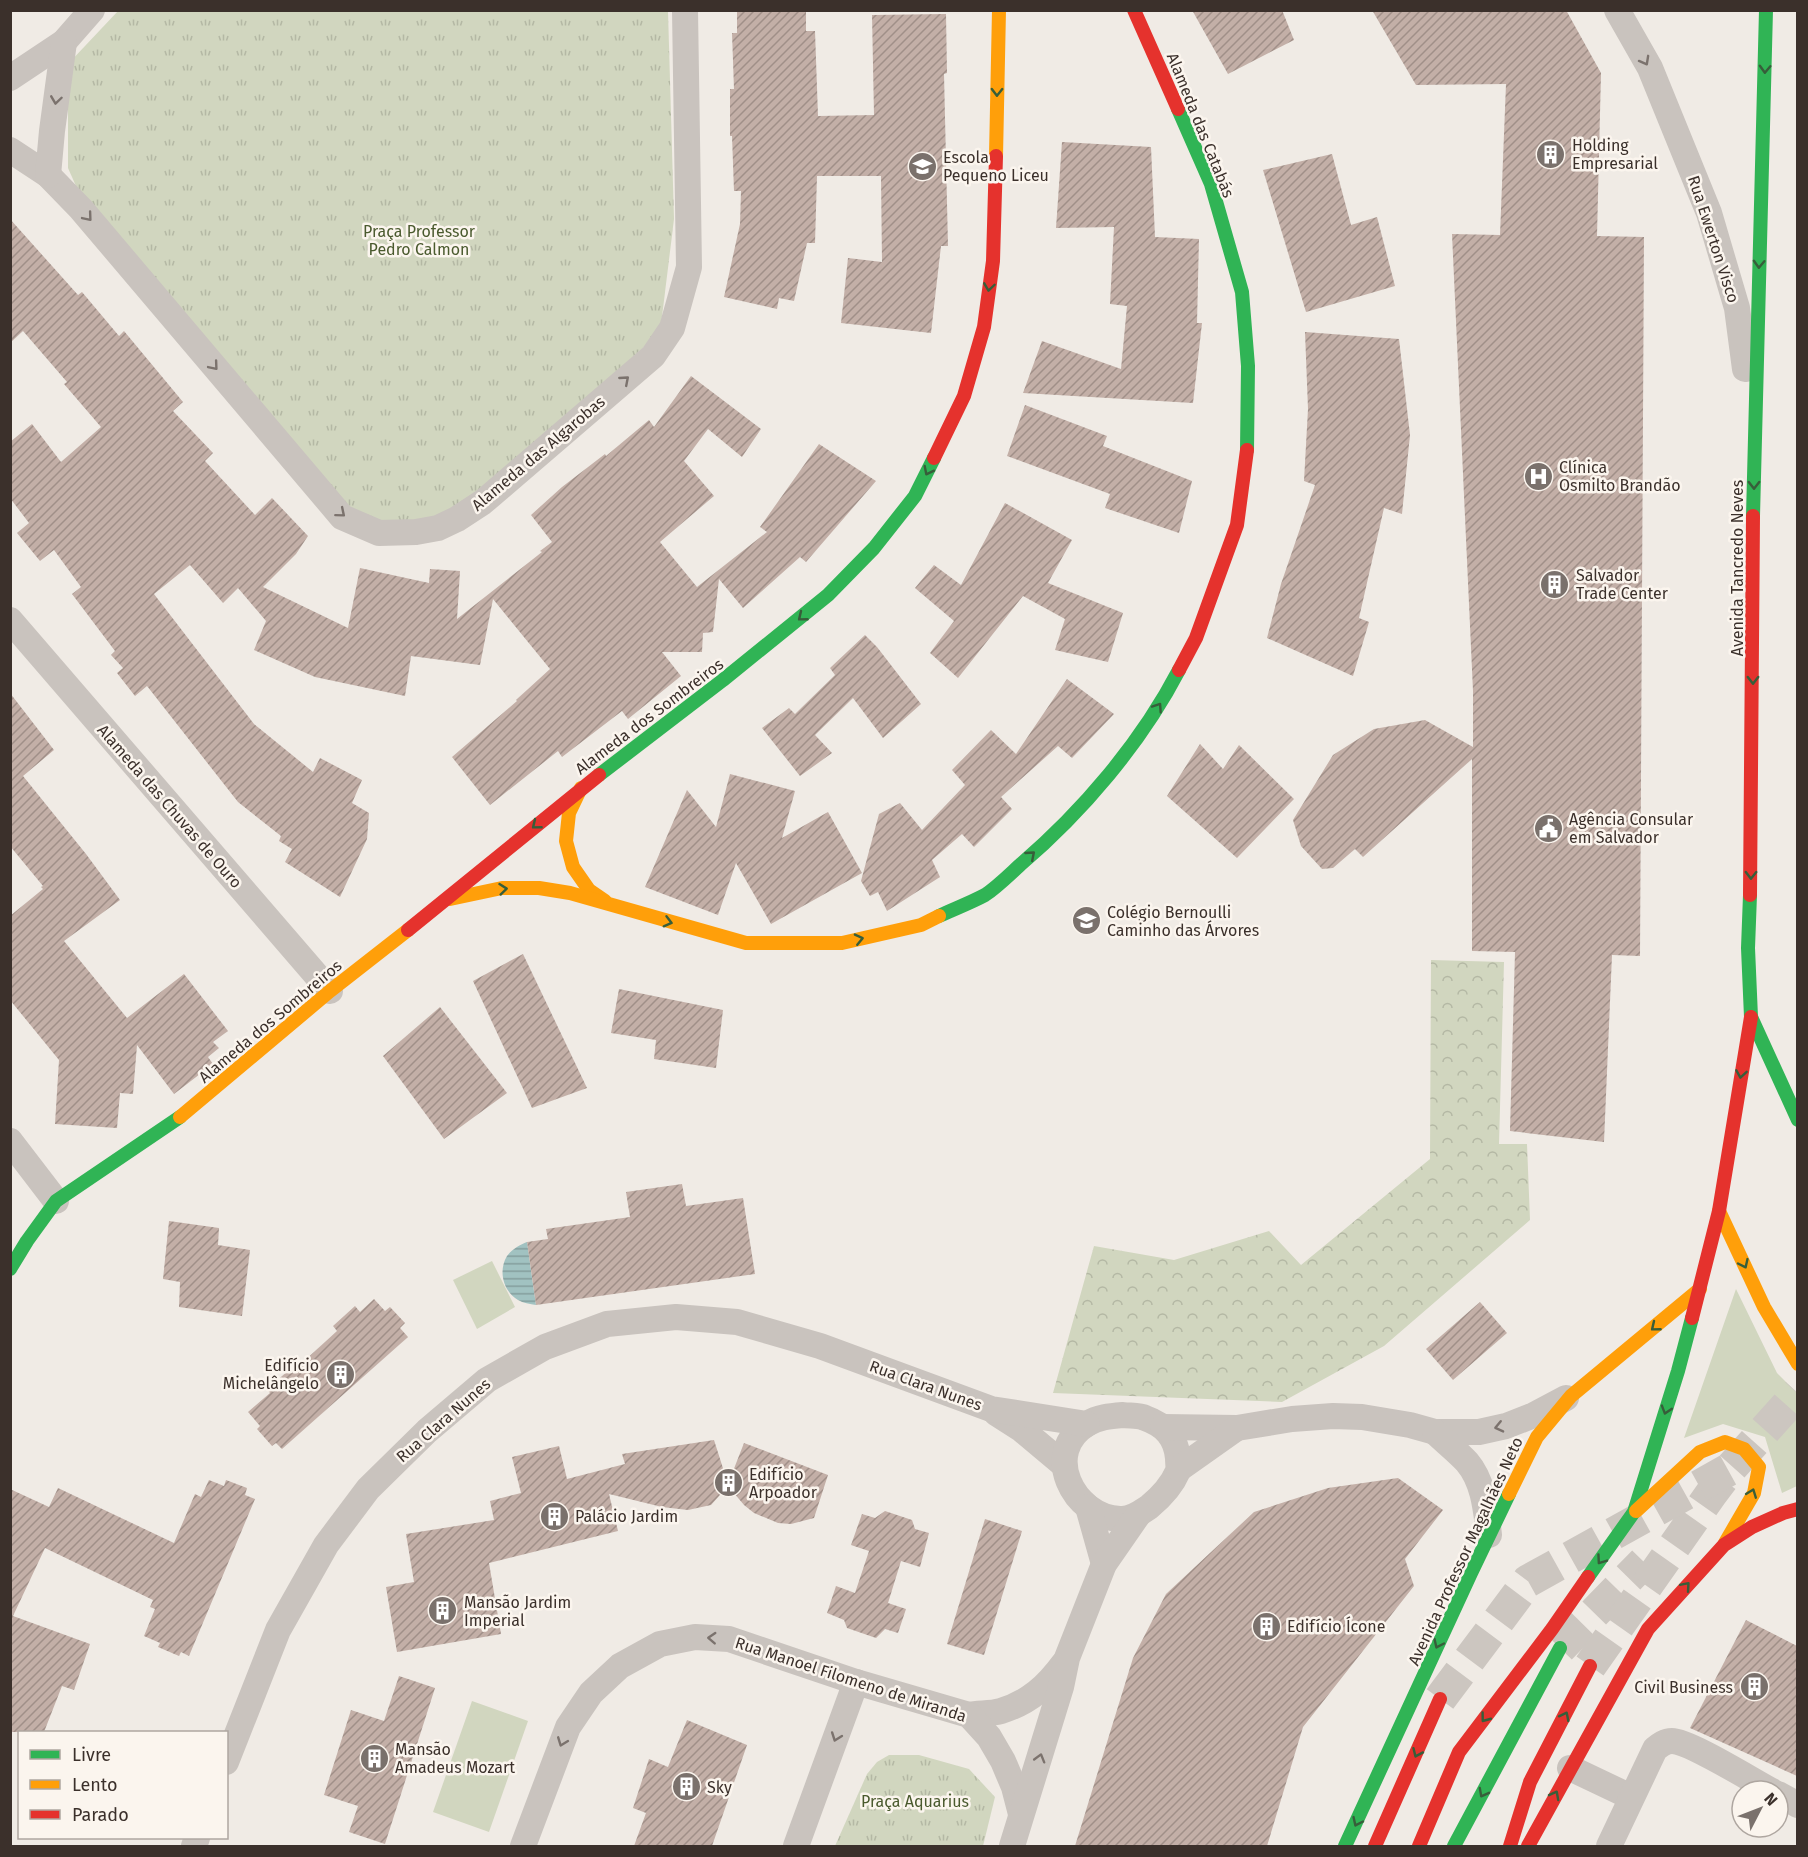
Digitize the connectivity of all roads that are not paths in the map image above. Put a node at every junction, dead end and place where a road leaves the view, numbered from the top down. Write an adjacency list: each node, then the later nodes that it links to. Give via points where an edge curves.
1 (92, 10): 9 (street)
2 (685, 10): 12 (street, Alameda das Algarobas, one-way to 2, via 81,208 342,517 379,533 438,528 483,502 653,357 672,328 689,267)
3 (999, 10): 8 (main road, Alameda dos Sombreiros)
4 (1617, 10): 13 (street, Rua Ewerton Visco, one-way to 13, via 1650,69 1709,213 1737,308)
5 (1766, 10): 13 (main road, Avenida Tancredo Neves, one-way to 13)
6 (1013, 11): 8 (main road)
7 (1134, 11): 17 (main road, Alameda das Catabás, one-way to 7, via 746,943 842,943 921,925 986,894 1041,847 1134,743 1166,695 1196,638 1237,525 1247,449 1248,366 1242,292 1211,184)
8 (998, 34): 15 (main road, Alameda dos Sombreiros, one-way to 15, via 993,261 984,327 964,396 915,496 874,548 828,595)
9 (64, 42): 10 (street); 12 (street, one-way to 12)
10 (10, 78)
11 (10, 150): 12 (street, Alameda das Algarobas)
12 (48, 175)
13 (1754, 446): 19 (main road, Avenida Tancredo Neves, one-way to 19, via 1748,948)
14 (10, 620): 18 (street, Alameda das Chuvas de Ouro)
15 (581, 788): 16 (main road, Alameda dos Sombreiros, one-way to 16); 17 (main road, Alameda das Catabás, via 569,813 566,840 573,867 589,890)
16 (446, 900): 17 (main road, Alameda das Catabás, one-way to 17, via 502,888 539,888); 18 (main road, Alameda dos Sombreiros)
17 (611, 906)
18 (330, 991): 22 (main road, Alameda dos Sombreiros, via 176,1122)
19 (1751, 1017): 20 (main road, Avenida Tancredo Neves); 23 (main road, one-way to 23)
20 (1797, 1119)
21 (10, 1141): 22 (street)
22 (56, 1201): 24 (main road, Alameda dos Sombreiros)
23 (1719, 1211): 25 (main road); 26 (main road, one-way to 26, via 1764,1307)
24 (10, 1269)
25 (1700, 1289): 27 (main road, Avenida Professor Magalhães Neto, one-way to 27); 37 (main road, one-way to 37)
26 (1797, 1364)
27 (1571, 1396): 32 (street, one-way to 32, via 1506,1426 1479,1432); 39 (main road, Avenida Professor Magalhães Neto, via 1537,1437)
28 (991, 1409): 29 (street, Rua Clara Nunes); 33 (street, Rua Clara Nunes); 48 (street, Rua Clara Nunes, via 820,1346 737,1322 676,1317 607,1324 545,1347 487,1380 368,1489 326,1545 278,1630)
29 (1087, 1424): 30 (street, via 1123,1415 1144,1417); 33 (street, via 1074,1435)
30 (1163, 1426): 31 (street); 34 (street, via 1173,1438)
31 (1237, 1428): 32 (street, via 1333,1416 1362,1417); 34 (street)
32 (1435, 1432): 39 (street, via 1468,1463 1478,1481)
33 (1064, 1465): 35 (street, via 1067,1481)
34 (1179, 1469): 38 (street, via 1156,1502)
35 (1088, 1507): 38 (street, via 1122,1520); 41 (street)
36 (1797, 1509): 40 (main road, via 1752,1527)
37 (1634, 1512): 40 (main road, one-way to 37, via 1754,1493 1759,1467 1744,1449 1725,1442 1700,1452); 58 (main road, one-way to 58, via 1460,1752)
38 (1138, 1515): 41 (street)
39 (1490, 1534): 56 (main road, Avenida Professor Magalhães Neto, one-way to 56)
40 (1724, 1545): 49 (main road, one-way to 40, via 1648,1629)
41 (1104, 1564): 43 (street)
42 (1560, 1648): 59 (main road, one-way to 59)
43 (1067, 1658): 47 (street, via 1050,1682 1027,1700 1001,1711); 52 (street, one-way to 43)
44 (1590, 1666): 60 (main road, one-way to 44, via 1530,1782)
45 (856, 1682): 47 (street, Rua Manoel Filomeno de Miranda); 53 (street, Rua Manoel Filomeno de Miranda, one-way to 53, via 729,1638 695,1637 660,1644 620,1666 591,1693 568,1727); 54 (street, one-way to 54)
46 (1440, 1699): 57 (main road, one-way to 57)
47 (969, 1714): 52 (street, Rua Manoel Filomeno de Miranda, via 1003,1761)
48 (228, 1757)
49 (1570, 1768): 51 (street); 61 (main road, one-way to 49)
50 (1750, 1779): 51 (street, via 1693,1748 1663,1742 1655,1749)
51 (1631, 1797): 62 (street)
52 (1021, 1814): 55 (street)
53 (523, 1846)
54 (796, 1846)
55 (1012, 1846)
56 (1345, 1846)
57 (1375, 1846)
58 (1419, 1846)
59 (1454, 1846)
60 (1510, 1846)
61 (1528, 1846)
62 (1609, 1846)

